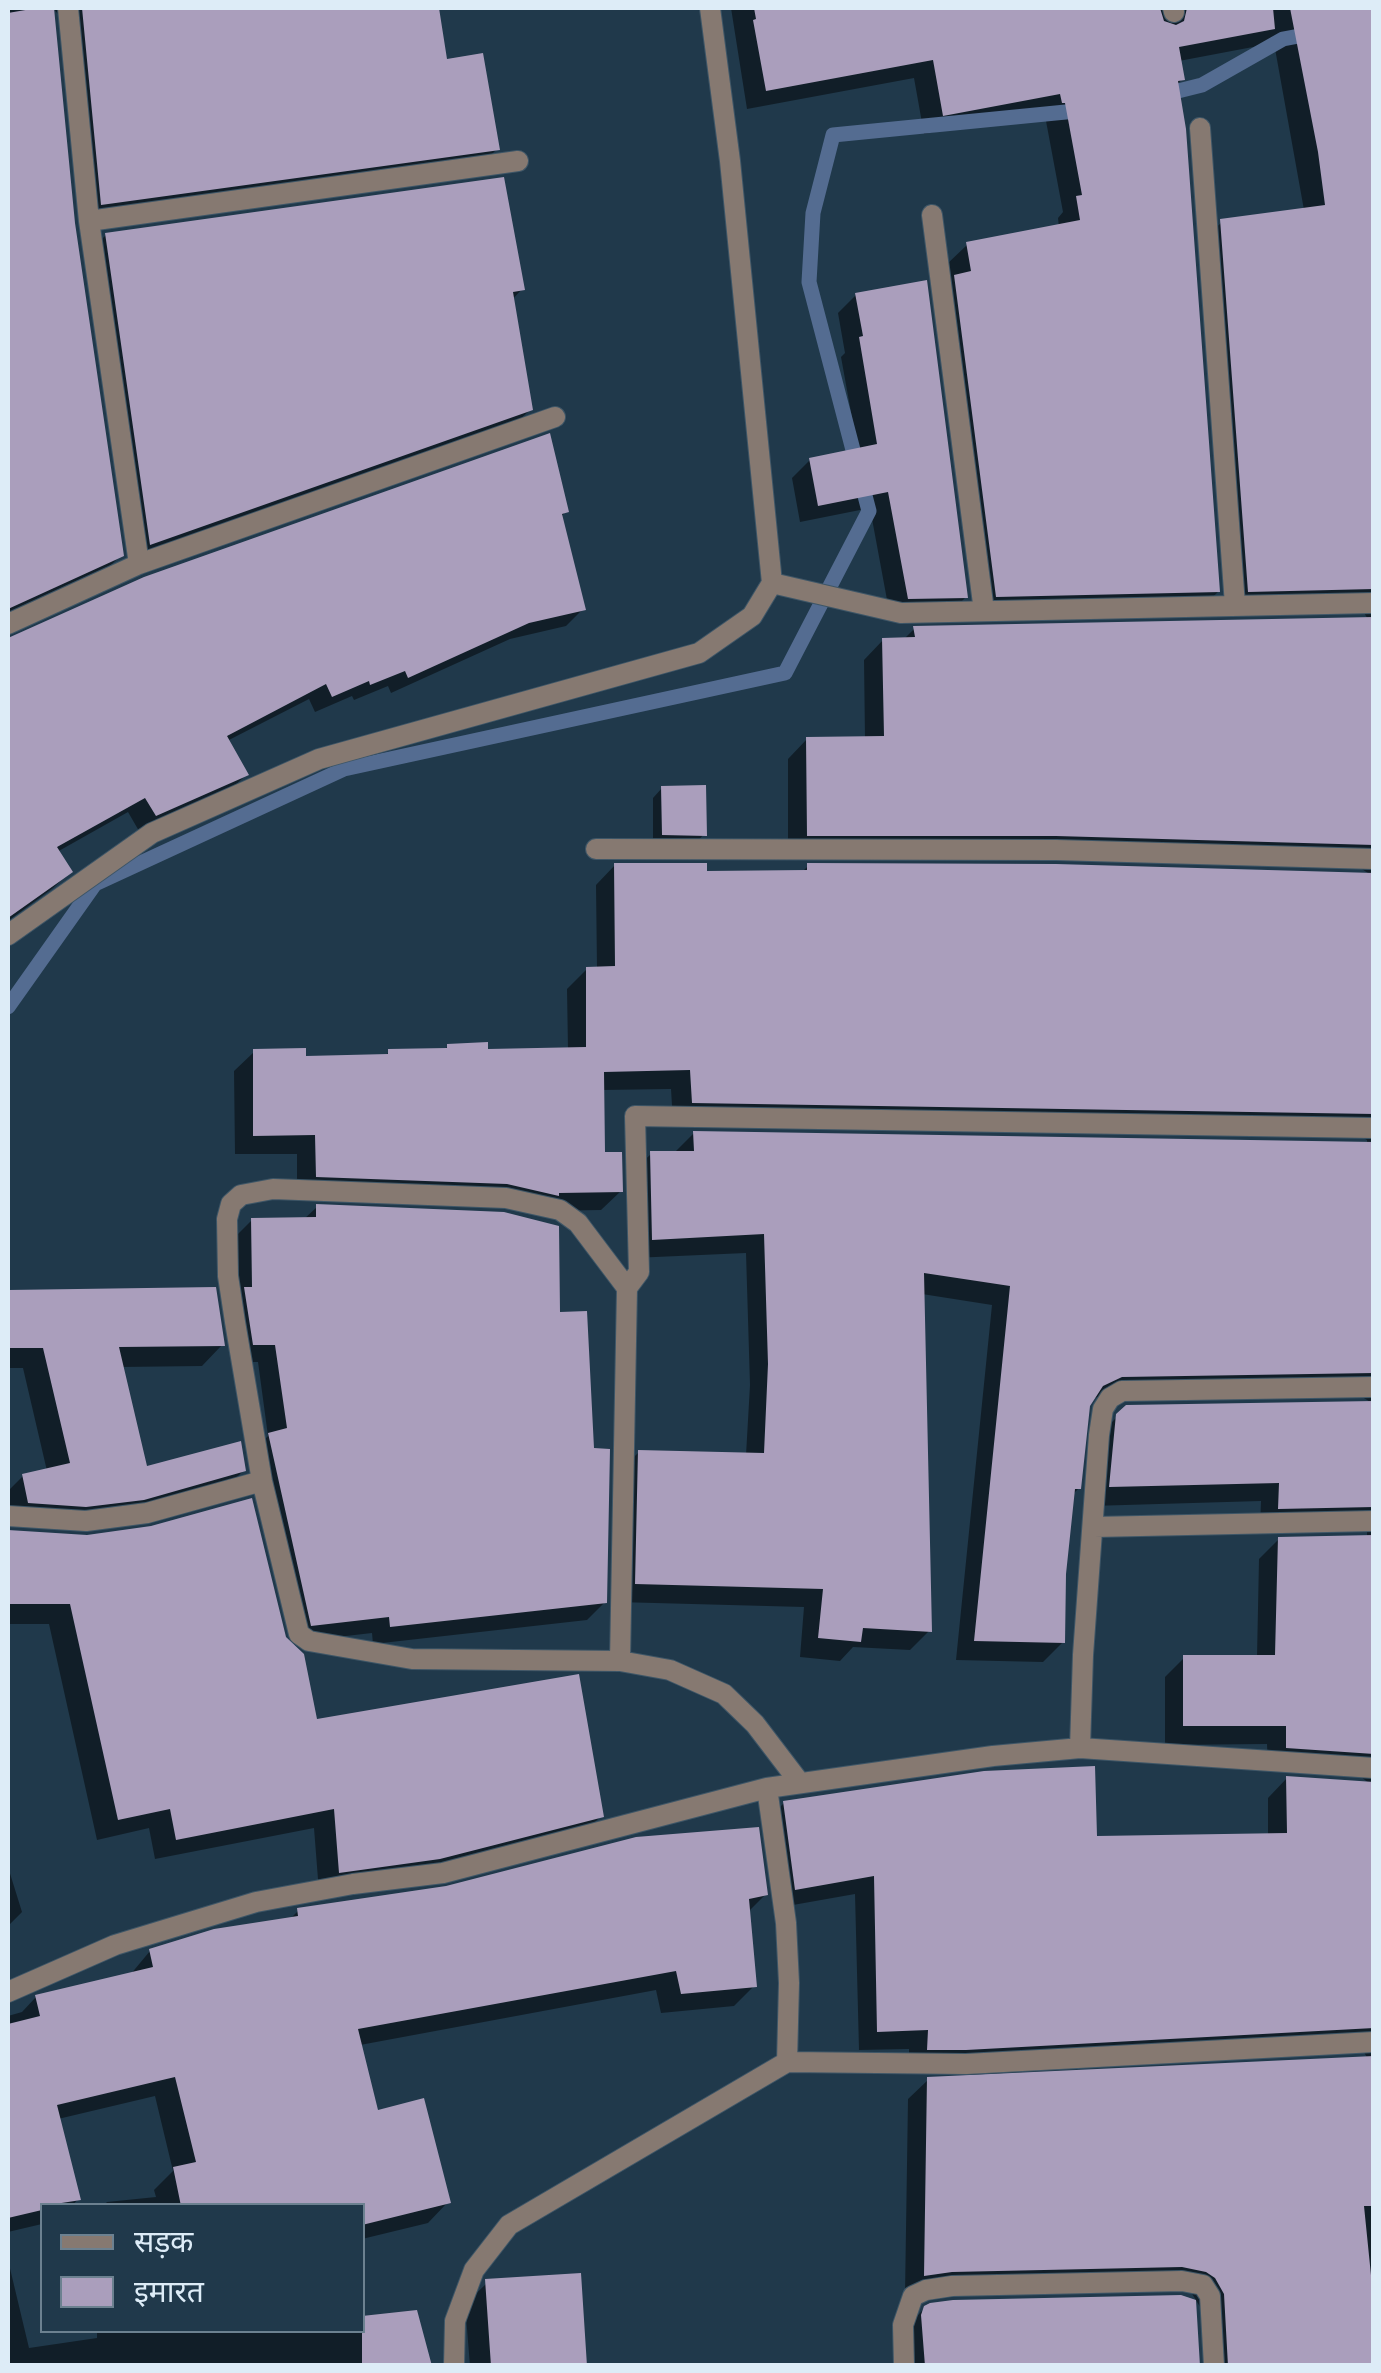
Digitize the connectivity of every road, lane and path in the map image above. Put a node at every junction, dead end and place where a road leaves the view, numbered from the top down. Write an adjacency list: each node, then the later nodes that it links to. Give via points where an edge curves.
1 (68, 8): 6 (street)
2 (710, 8): 9 (street)
3 (1200, 128): 11 (street)
4 (518, 162): 6 (street)
5 (932, 215): 12 (street)
6 (89, 221): 8 (street)
7 (555, 417): 8 (street)
8 (139, 564): 13 (street)
9 (772, 583): 12 (street, via 901,613); 16 (street, via 752,616 699,653 319,758 152,833)
10 (1374, 603): 11 (street)
11 (1236, 605): 12 (street)
12 (984, 611)
13 (8, 624)
14 (596, 850): 15 (street, via 1056,850)
15 (1374, 859)
16 (8, 935)
17 (1374, 1128): 18 (street, via 636,1116 639,1272)
18 (627, 1288): 20 (street, via 578,1223 560,1210 506,1198 272,1189 241,1195 228,1219 228,1276); 24 (street)
19 (1374, 1386): 23 (street, via 1122,1391 1103,1410)
20 (262, 1482): 21 (street, via 86,1522); 24 (street, via 299,1634 309,1641 412,1658)
21 (8, 1516)
22 (1374, 1522): 23 (street)
23 (1094, 1527): 25 (street)
24 (620, 1661): 27 (street, via 670,1670 724,1694)
25 (1080, 1748): 26 (street); 27 (street)
26 (1374, 1768)
27 (800, 1784): 28 (street)
28 (768, 1788): 29 (street, via 443,1874 256,1902 115,1945); 31 (street, via 786,1923)
29 (8, 1992)
30 (1374, 2042): 31 (street, via 966,2064)
31 (787, 2062): 32 (street, via 509,2225 474,2270 455,2320)
32 (454, 2366)
33 (904, 2366): 34 (street, via 903,2325 913,2296 926,2290 1182,2280 1203,2286 1210,2296)
34 (1214, 2366)

